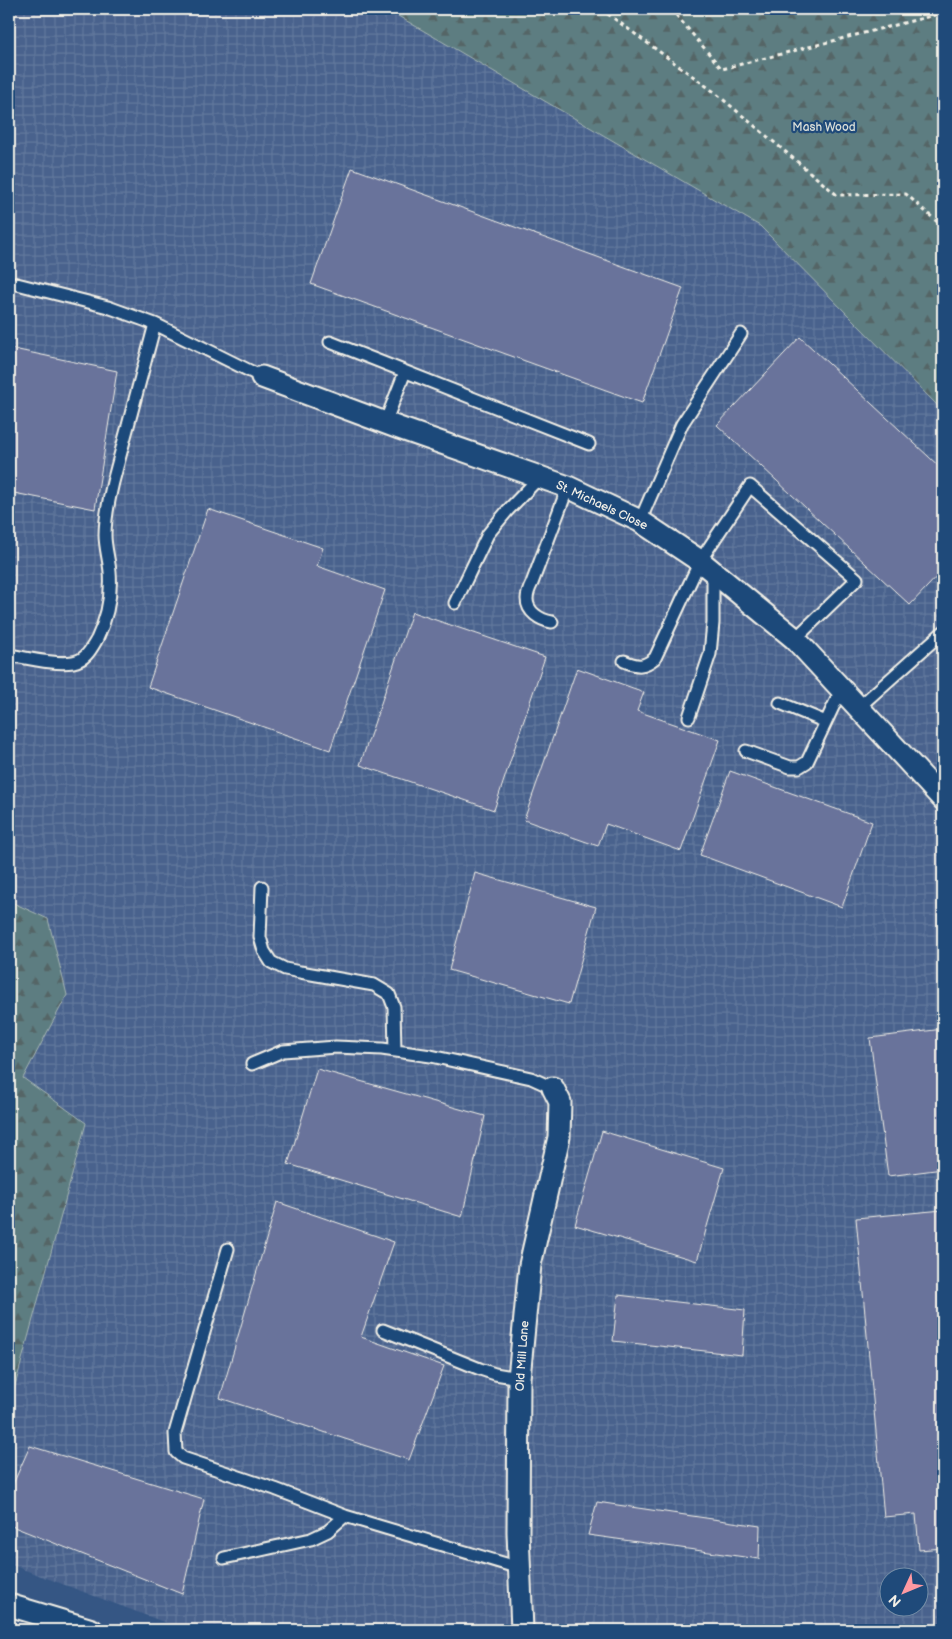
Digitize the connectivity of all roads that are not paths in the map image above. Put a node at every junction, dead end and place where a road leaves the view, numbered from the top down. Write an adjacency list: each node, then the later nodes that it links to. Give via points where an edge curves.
1 (9, 282): 2 (lane, via 108,307)
2 (155, 324): 6 (lane); 17 (lane, via 112,482 105,535 110,602 99,633 92,648 75,662)
3 (741, 334): 11 (lane, via 682,424)
4 (330, 342): 5 (lane)
5 (405, 372): 7 (lane); 8 (lane)
6 (262, 377): 7 (street, St. Michaels Close)
7 (386, 423): 9 (street, St. Michaels Close)
8 (590, 444)
9 (539, 478): 10 (street, St. Michaels Close); 13 (lane, via 488,534)
10 (568, 487): 11 (street, St. Michaels Close); 14 (lane, via 527,599 534,614)
11 (640, 520): 12 (street, St. Michaels Close)
12 (707, 566): 16 (street, St. Michaels Close); 16 (lane, via 750,486 857,580); 18 (lane, via 655,658 643,666); 22 (lane, via 713,623 710,654)
13 (455, 603)
14 (552, 622)
15 (943, 632): 21 (lane)
16 (795, 639): 19 (street, St. Michaels Close)
17 (9, 655)
18 (624, 661)
19 (842, 688): 21 (street, St. Michaels Close); 23 (lane)
20 (780, 703): 23 (lane)
21 (859, 707): 25 (street, St. Michaels Close)
22 (689, 717)
23 (826, 722): 24 (lane, via 807,762 799,767 790,767)
24 (746, 751)
25 (943, 799)
26 (262, 887): 27 (lane, via 260,937 271,962 300,972 374,985 389,994 394,1007)
27 (395, 1051): 28 (lane, via 336,1048 283,1051); 29 (lane, via 531,1078)
28 (252, 1064)
29 (553, 1088): 32 (street, Old Mill Lane, via 560,1102 559,1137 530,1265)
30 (228, 1248): 33 (lane, via 175,1434 176,1452 183,1458)
31 (383, 1330): 32 (lane, via 480,1370)
32 (519, 1378): 35 (street, Old Mill Lane)
33 (345, 1516): 34 (lane, via 328,1531 310,1539); 35 (lane)
34 (224, 1558)
35 (519, 1568): 38 (street, Old Mill Lane)
36 (9, 1605): 37 (street)
37 (92, 1630)
38 (522, 1630)

